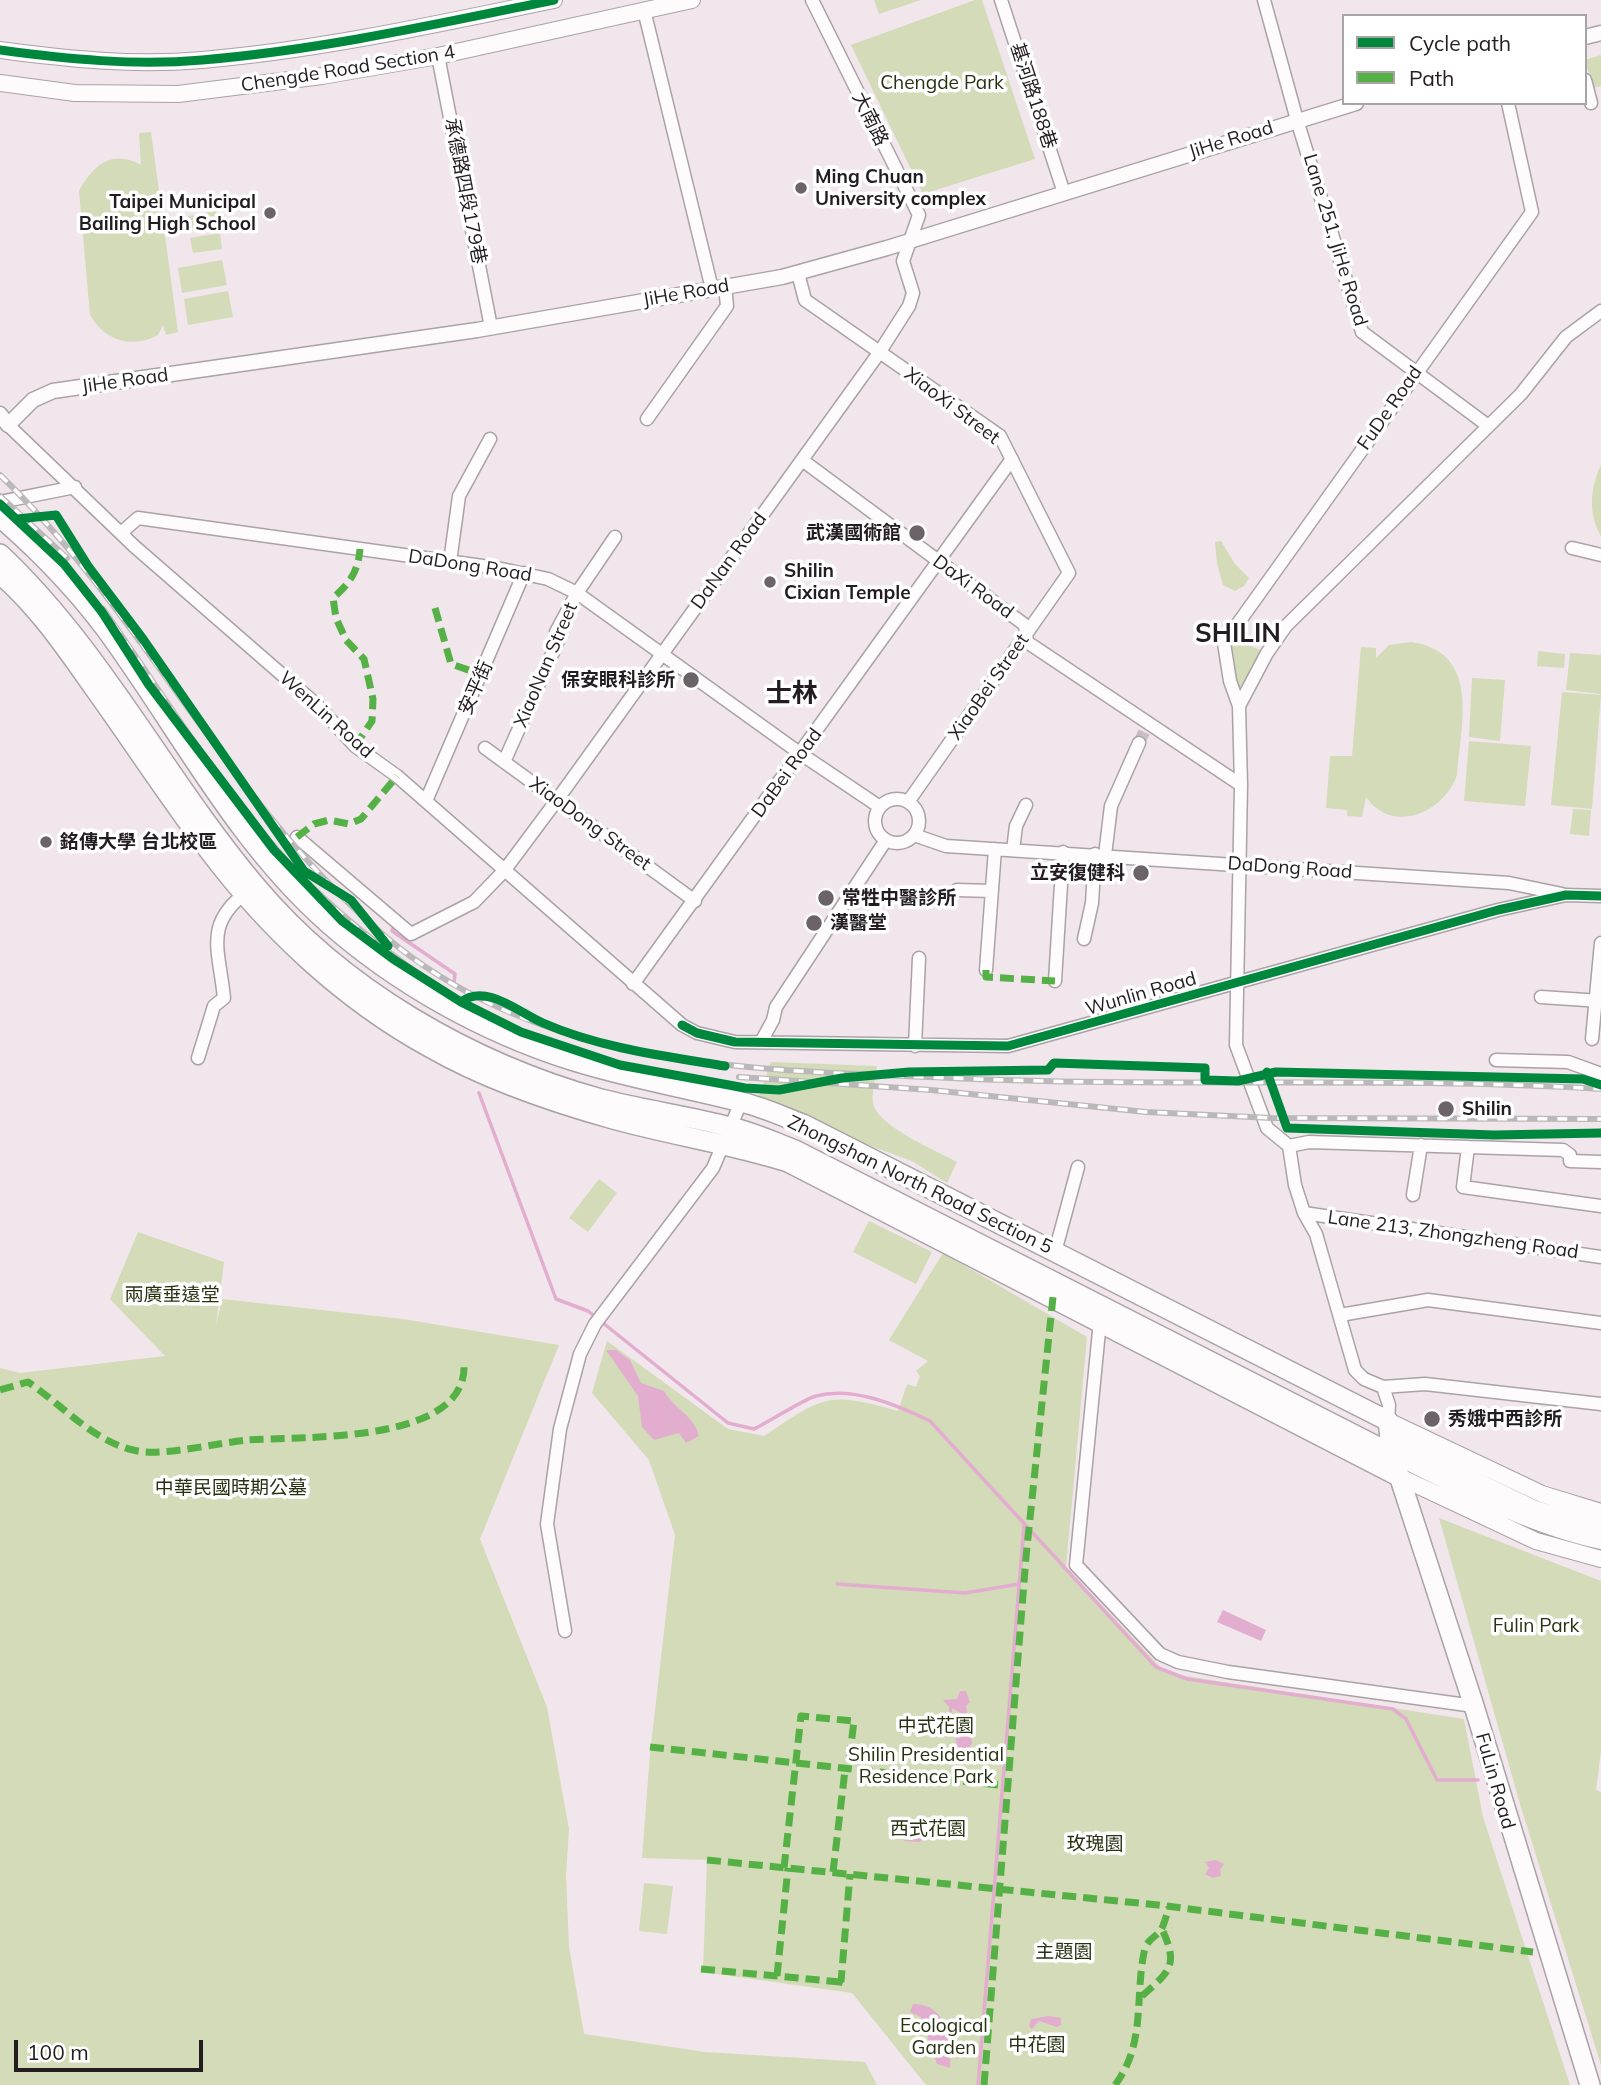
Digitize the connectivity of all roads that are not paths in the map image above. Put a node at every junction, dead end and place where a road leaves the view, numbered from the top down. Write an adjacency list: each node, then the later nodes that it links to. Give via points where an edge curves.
1 (554, 0): 7 (main road, Chengde Road Section 4, via 373,37 201,60 90,61)
2 (692, 0): 6 (main road, Chengde Road Section 4)
3 (812, 0): 16 (street, 大南路, via 919,215)
4 (1001, 0): 15 (street, 基河路188巷)
5 (1264, 0): 14 (street, Lane 251, JiHe Road)
6 (644, 10): 8 (main road, Chengde Road Section 4); 18 (street)
7 (0, 50)
8 (438, 56): 9 (main road, Chengde Road Section 4, via 177,94 75,93); 20 (street, 承德路四段179巷)
9 (0, 83)
10 (1587, 88): 11 (street)
11 (1591, 103)
12 (1349, 105): 14 (street, JiHe Road)
13 (1508, 105): 22 (street, FuDe Road, via 1532,212)
14 (1297, 120): 15 (street, JiHe Road); 22 (street, Lane 251, JiHe Road, via 1363,332)
15 (1064, 193): 16 (street, JiHe Road)
16 (911, 240): 17 (street, JiHe Road); 21 (street, DaNan Road, via 903,261 913,293)
17 (798, 273): 18 (street, JiHe Road); 21 (street, XiaoXi Street, via 805,300)
18 (719, 288): 20 (street, JiHe Road); 23 (street, via 727,306)
19 (1601, 311): 25 (street, FuDe Road, via 1566,337 1521,394)
20 (491, 327): 24 (street, JiHe Road, via 53,391)
21 (879, 353): 27 (street, XiaoXi Street, via 1000,436); 28 (street, DaNan Road)
22 (1415, 374): 25 (street, Lane 251, JiHe Road); 46 (street, FuDe Road, via 1224,643)
23 (647, 419)
24 (3, 421): 29 (street, WenLin Road)
25 (1487, 425): 46 (street, FuDe Road, via 1286,626)
26 (490, 439): 38 (street, via 459,496)
27 (1012, 459): 39 (street, DaBei Road); 41 (street, XiaoXi Street)
28 (802, 460): 39 (street, DaXi Road); 45 (street, DaNan Road)
29 (75, 487): 30 (street); 32 (street, WenLin Road)
30 (0, 502)
31 (0, 517): 81 (main road, Zhongshan North Road Section 5, via 104,627 264,856 328,923)
32 (121, 533): 38 (street, DaDong Road, via 138,518); 53 (street, WenLin Road, via 318,706 355,746)
33 (615, 537): 43 (street, XiaoNan Street)
34 (0, 538): 81 (main road, Zhongshan North Road Section 5, via 73,613 206,803 282,897 344,955)
35 (1572, 548): 37 (street)
36 (0, 554): 66 (main road, Zhongshan North Road Section 5, via 67,624)
37 (1601, 555)
38 (450, 562): 40 (street, DaDong Road)
39 (938, 562): 44 (street, DaXi Road, via 1026,625); 49 (street, DaBei Road)
40 (524, 573): 43 (street, DaDong Road); 53 (street, 安平街)
41 (1069, 573): 44 (street, XiaoBei Street)
42 (0, 574): 66 (main road, Zhongshan North Road Section 5, via 50,625 176,806)
43 (577, 593): 45 (street, DaDong Road); 50 (street, XiaoNan Street, via 556,632 558,641)
44 (1027, 633): 51 (street, DaXi Road, via 1027,642 1147,727); 54 (street, XiaoBei Street)
45 (663, 653): 49 (street, DaDong Road); 52 (street, DaNan Road)
46 (1239, 706): 51 (street, FuDe Road)
47 (1139, 743): 63 (street, via 1111,806)
48 (485, 748): 50 (street, XiaoDong Street)
49 (801, 754): 56 (street, DaDong Road); 71 (street, DaBei Road)
50 (504, 762): 52 (street, XiaoDong Street)
51 (1241, 785): 64 (street, FuDe Road)
52 (557, 800): 65 (street, DaNan Road); 71 (street, XiaoDong Street)
53 (426, 802): 65 (street, WenLin Road)
54 (908, 802): 56 (street, via 890,800); 57 (street, via 919,817)
55 (1026, 804): 61 (street, via 1016,826)
56 (880, 807): 59 (street, via 876,825)
57 (914, 835): 59 (street, via 898,843); 60 (street, DaDong Road, via 946,846)
58 (298, 837): 65 (street, DaNan Road, via 411,934 474,902)
59 (886, 839): 83 (street, via 776,1007)
60 (995, 849): 61 (street, DaDong Road); 68 (street)
61 (1013, 850): 62 (street, DaDong Road)
62 (1063, 852): 63 (street, DaDong Road); 76 (street)
63 (1100, 855): 64 (street, DaDong Road); 72 (street)
64 (1239, 864): 69 (street, DaDong Road, via 1509,883); 78 (street, FuDe Road)
65 (504, 871): 77 (street, WenLin Road)
66 (249, 890): 85 (street, via 219,919 224,998 214,1006); 88 (main road, Zhongshan North Road Section 5, via 283,937 321,970 431,1048 507,1084 614,1119 650,1125)
67 (957, 890): 68 (street)
68 (992, 891): 75 (street)
69 (1566, 895): 70 (street, Wunlin Road); 78 (street, Wunlin Road, via 1498,910)
70 (1601, 896)
71 (695, 901): 77 (street, DaBei Road)
72 (1084, 939)
73 (1601, 943): 80 (street)
74 (919, 958): 84 (street)
75 (986, 970)
76 (1055, 981)
77 (633, 984): 83 (street, WenLin Road, via 697,1033 735,1042)
78 (1238, 985): 84 (street, Wunlin Road, via 1031,1042); 90 (street, FuDe Road, via 1236,1037 1241,1056 1268,1128)
79 (1541, 997): 80 (street)
80 (1599, 1001): 82 (street)
81 (448, 1016): 88 (main road, Zhongshan North Road Section 5, via 523,1060)
82 (1592, 1039)
83 (761, 1042): 84 (street, Wunlin Road)
84 (915, 1046)
85 (198, 1058)
86 (1496, 1060): 87 (street, via 1568,1062)
87 (1601, 1074)
88 (732, 1122): 97 (main road, Zhongshan North Road Section 5, via 805,1125); 99 (main road, Zhongshan North Road Section 5, via 799,1137); 101 (main road, Zhongshan North Road Section 5, via 788,1162); 103 (main road, Zhongshan North Road Section 5); 112 (street, via 713,1168 598,1320 580,1354 560,1429 547,1524)
89 (1421, 1145): 90 (street, via 1309,1142); 91 (street); 94 (street)
90 (1289, 1146): 96 (street)
91 (1468, 1147): 92 (street, via 1563,1150 1570,1160); 95 (street, via 1463,1187)
92 (1601, 1162)
93 (1079, 1167): 97 (street)
94 (1413, 1195)
95 (1601, 1206)
96 (1304, 1213): 98 (street, Lane 213, Zhongzheng Road); 100 (street, via 1317,1234)
97 (1055, 1252): 99 (main road, Zhongshan North Road Section 5)
98 (1601, 1257)
99 (1145, 1305): 103 (main road, Zhongshan North Road Section 5)
100 (1340, 1315): 102 (street, via 1428,1300); 104 (street, via 1355,1370)
101 (1100, 1321): 103 (main road, Zhongshan North Road Section 5); 113 (street, via 1076,1565 1144,1638 1160,1654 1205,1668)
102 (1601, 1323)
103 (1272, 1385): 106 (main road, Zhongshan North Road Section 5); 107 (main road, Zhongshan North Road Section 5)
104 (1383, 1387): 105 (street, via 1425,1384); 106 (street)
105 (1601, 1404)
106 (1390, 1437): 107 (main road); 108 (main road, Zhongshan North Road Section 5); 109 (main road, Zhongshan North Road Section 5, via 1535,1509); 110 (main road, Zhongshan North Road Section 5, via 1504,1508)
107 (1400, 1477): 111 (main road, Zhongshan North Road Section 5, via 1527,1537); 113 (main road, FuLin Road)
108 (1601, 1512)
109 (1601, 1528)
110 (1601, 1541)
111 (1601, 1559)
112 (565, 1631)
113 (1474, 1706): 114 (main road, FuLin Road)
114 (1590, 2085)

